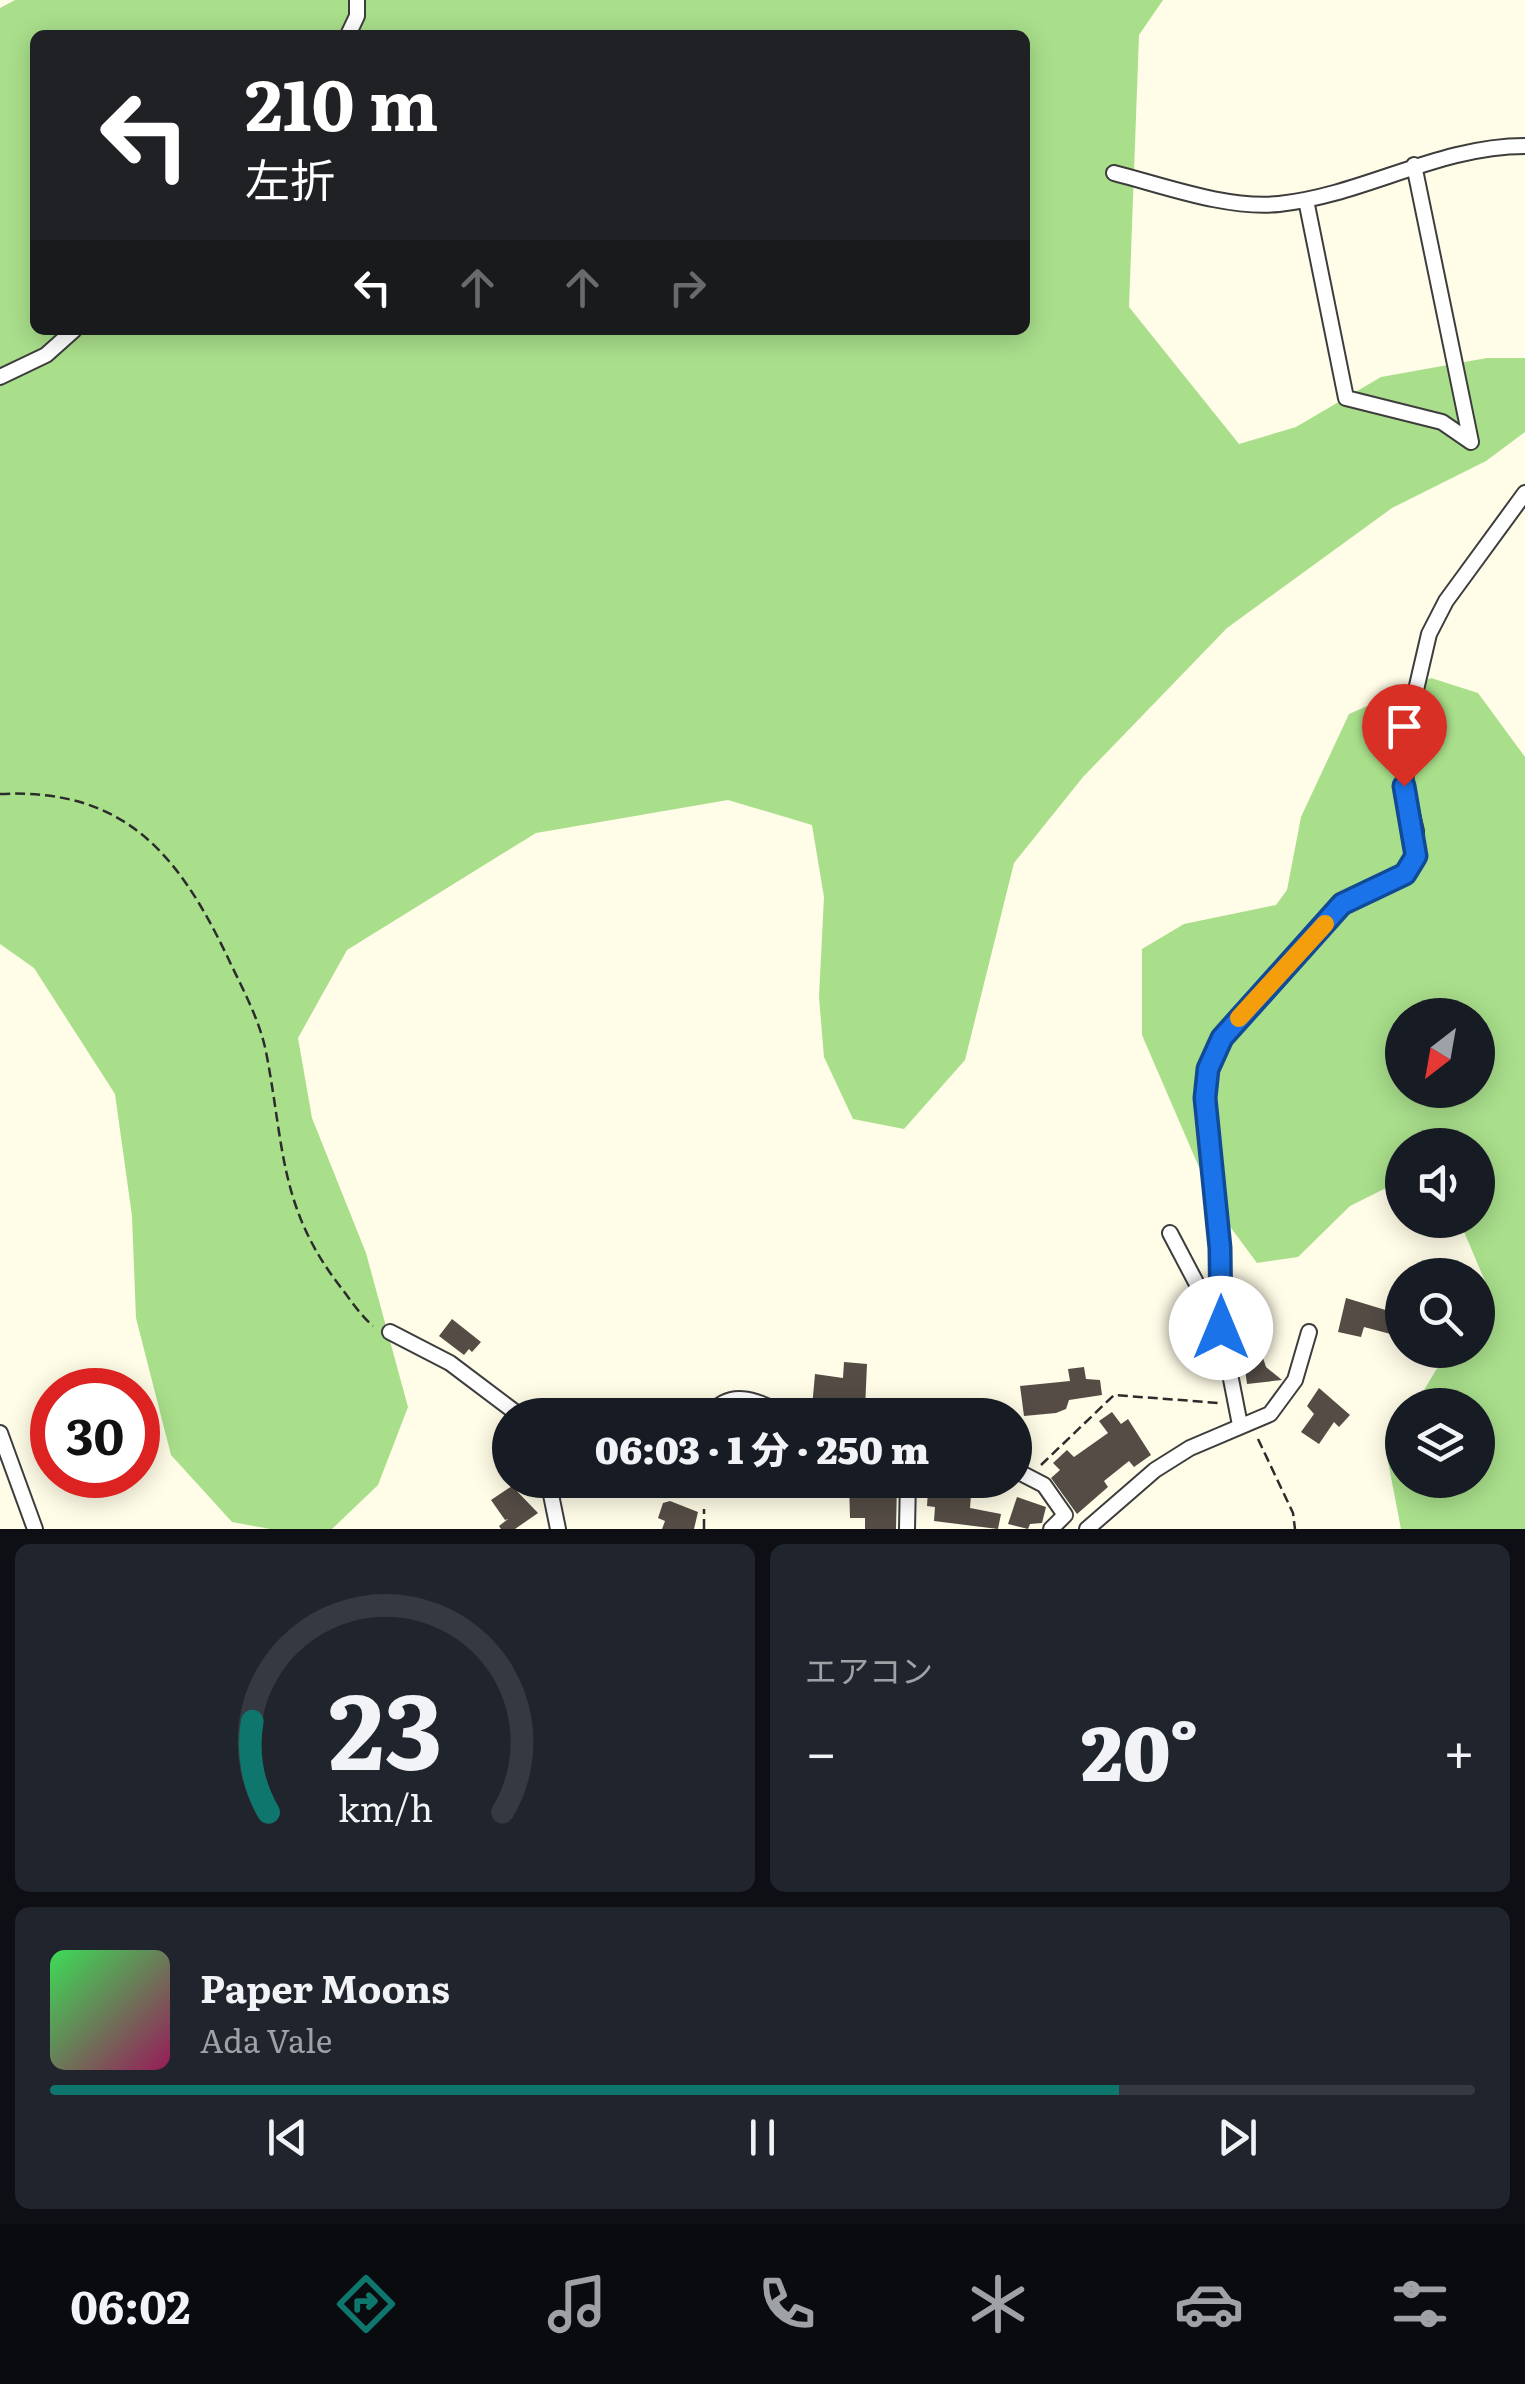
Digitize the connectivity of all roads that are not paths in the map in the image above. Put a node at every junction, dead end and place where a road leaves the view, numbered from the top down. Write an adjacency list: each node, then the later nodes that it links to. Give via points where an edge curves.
1 (357, 0): 2 (street)
2 (350, 30)
3 (1525, 146): 4 (street, via 1489,146)
4 (1414, 165): 6 (street); 6 (street, via 1470,442 1442,422 1346,398)
5 (1114, 172): 6 (street, via 1248,203)
6 (1306, 200)
7 (68, 335): 8 (street, via 46,355)
8 (0, 378)
9 (1525, 493): 11 (street, via 1429,634 1404,786 1416,856 1405,874 1342,904 1222,1038 1208,1069)
10 (1170, 1233): 11 (street)
11 (1221, 1328): 15 (street)
12 (390, 1332): 14 (street, via 450,1363)
13 (1309, 1332): 15 (street, via 1284,1398 1270,1414)
14 (496, 1398)
15 (1240, 1425): 24 (street, via 1155,1470)
16 (0, 1432): 20 (street)
17 (1032, 1478): 23 (street, via 1065,1515)
18 (552, 1498): 21 (street)
19 (908, 1498): 22 (street)
20 (35, 1529)
21 (558, 1529)
22 (907, 1529)
23 (1051, 1529)
24 (1088, 1529)

